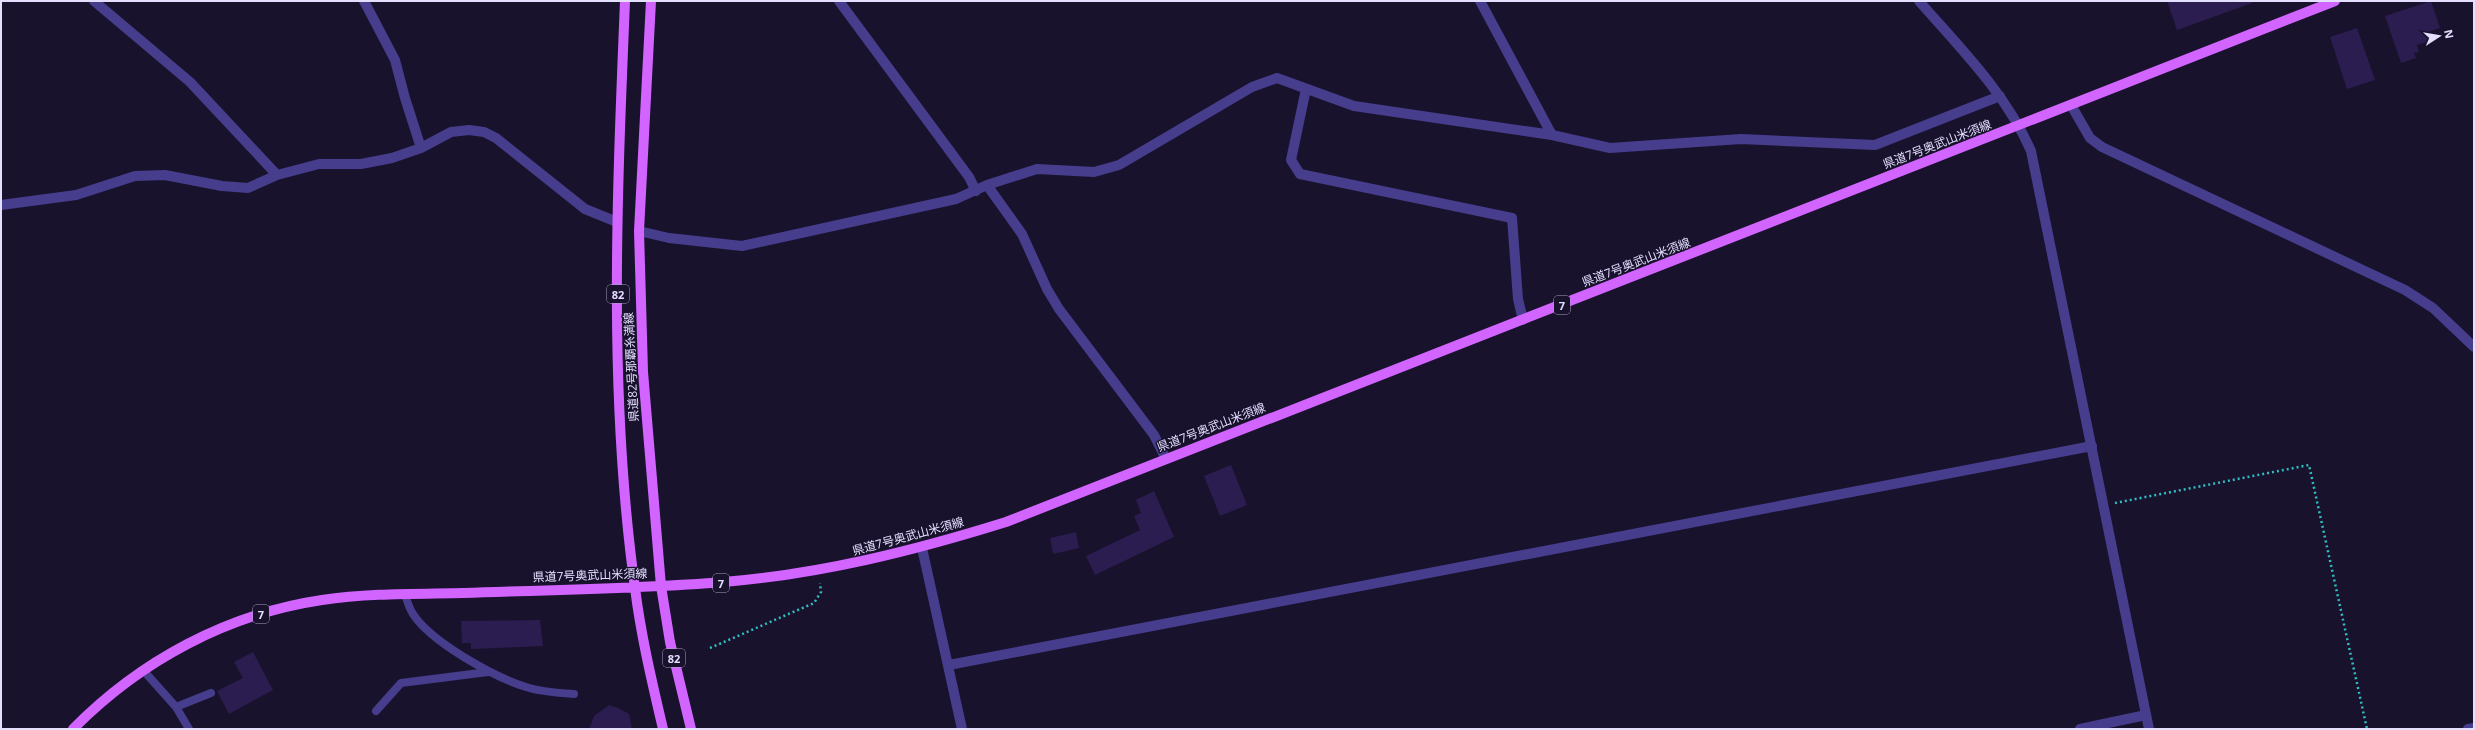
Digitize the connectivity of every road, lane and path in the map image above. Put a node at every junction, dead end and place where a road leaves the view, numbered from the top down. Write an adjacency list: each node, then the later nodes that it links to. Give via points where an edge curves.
1 (94, 1): 15 (street, via 190,82)
2 (364, 1): 14 (street, via 396,60)
3 (625, 1): 19 (main road, 県道82号那覇糸満線 / 82)
4 (651, 1): 20 (main road, 県道82号那覇糸満線 / 82)
5 (839, 1): 17 (street, via 969,177)
6 (1480, 1): 13 (street)
7 (1919, 1): 10 (street)
8 (2335, 1): 11 (main road, 県道7号奥武山米須線 / 7)
9 (1306, 89): 13 (street, via 1354,106); 16 (street, via 1276,78 1262,82 1144,152 1108,169 1094,172 1037,169); 21 (street, via 1291,160 1300,174 1512,218 1518,299)
10 (2000, 96): 12 (street); 13 (street, via 1875,145 1742,139 1610,148)
11 (2071, 105): 12 (main road, 県道7号奥武山米須線 / 7); 22 (street, via 2090,138 2102,147 2405,290 2433,308)
12 (2019, 126): 21 (main road, 県道7号奥武山米須線 / 7); 23 (street, via 2031,151)
13 (1552, 135)
14 (421, 148): 15 (street, via 392,158 361,164 319,164); 19 (street, via 451,132 484,132 520,156 585,209)
15 (277, 175): 18 (street, via 248,188 222,186 165,175 135,176 76,195)
16 (987, 185): 17 (street); 24 (street, via 1022,234 1059,309 1154,435)
17 (976, 191): 20 (street, via 956,199 742,246 669,238)
18 (1, 205)
19 (617, 222): 29 (main road, 県道82号那覇糸満線 / 82, via 620,416)
20 (639, 231): 28 (main road, 県道82号那覇糸満線 / 82, via 643,372)
21 (1523, 320): 24 (main road, 県道7号奥武山米須線 / 7)
22 (2474, 347)
23 (2092, 446): 25 (street); 32 (street)
24 (1166, 459): 26 (main road, 県道7号奥武山米須線 / 7, via 1019,517)
25 (2104, 505): 39 (street); 48 (path, via 2308,465)
26 (922, 548): 27 (main road, 県道7号奥武山米須線 / 7); 32 (street)
27 (820, 571): 28 (main road, 県道7号奥武山米須線 / 7); 31 (path, via 821,592 814,603)
28 (661, 586): 29 (main road, 県道7号奥武山米須線 / 7); 44 (main road, 県道82号那覇糸満線 / 82, via 670,642)
29 (635, 587): 30 (main road, 県道7号奥武山米須線 / 7); 43 (main road, 県道82号那覇糸満線 / 82)
30 (405, 594): 33 (main road, 県道7号奥武山米須線 / 7, via 322,600 267,612 192,641); 34 (lane, via 414,615 427,630)
31 (710, 648)
32 (949, 666): 45 (street)
33 (143, 670): 37 (lane); 41 (main road, 県道7号奥武山米須線 / 7, via 90,712)
34 (488, 672): 36 (lane, via 525,687); 38 (lane, via 401,683)
35 (212, 693): 37 (lane)
36 (574, 694)
37 (176, 707): 42 (lane)
38 (376, 711)
39 (2146, 715): 46 (street); 47 (street)
40 (2474, 728): 49 (street)
41 (73, 729)
42 (189, 729)
43 (663, 729)
44 (691, 729)
45 (962, 729)
46 (2080, 729)
47 (2149, 729)
48 (2367, 729)
49 (2468, 729)

